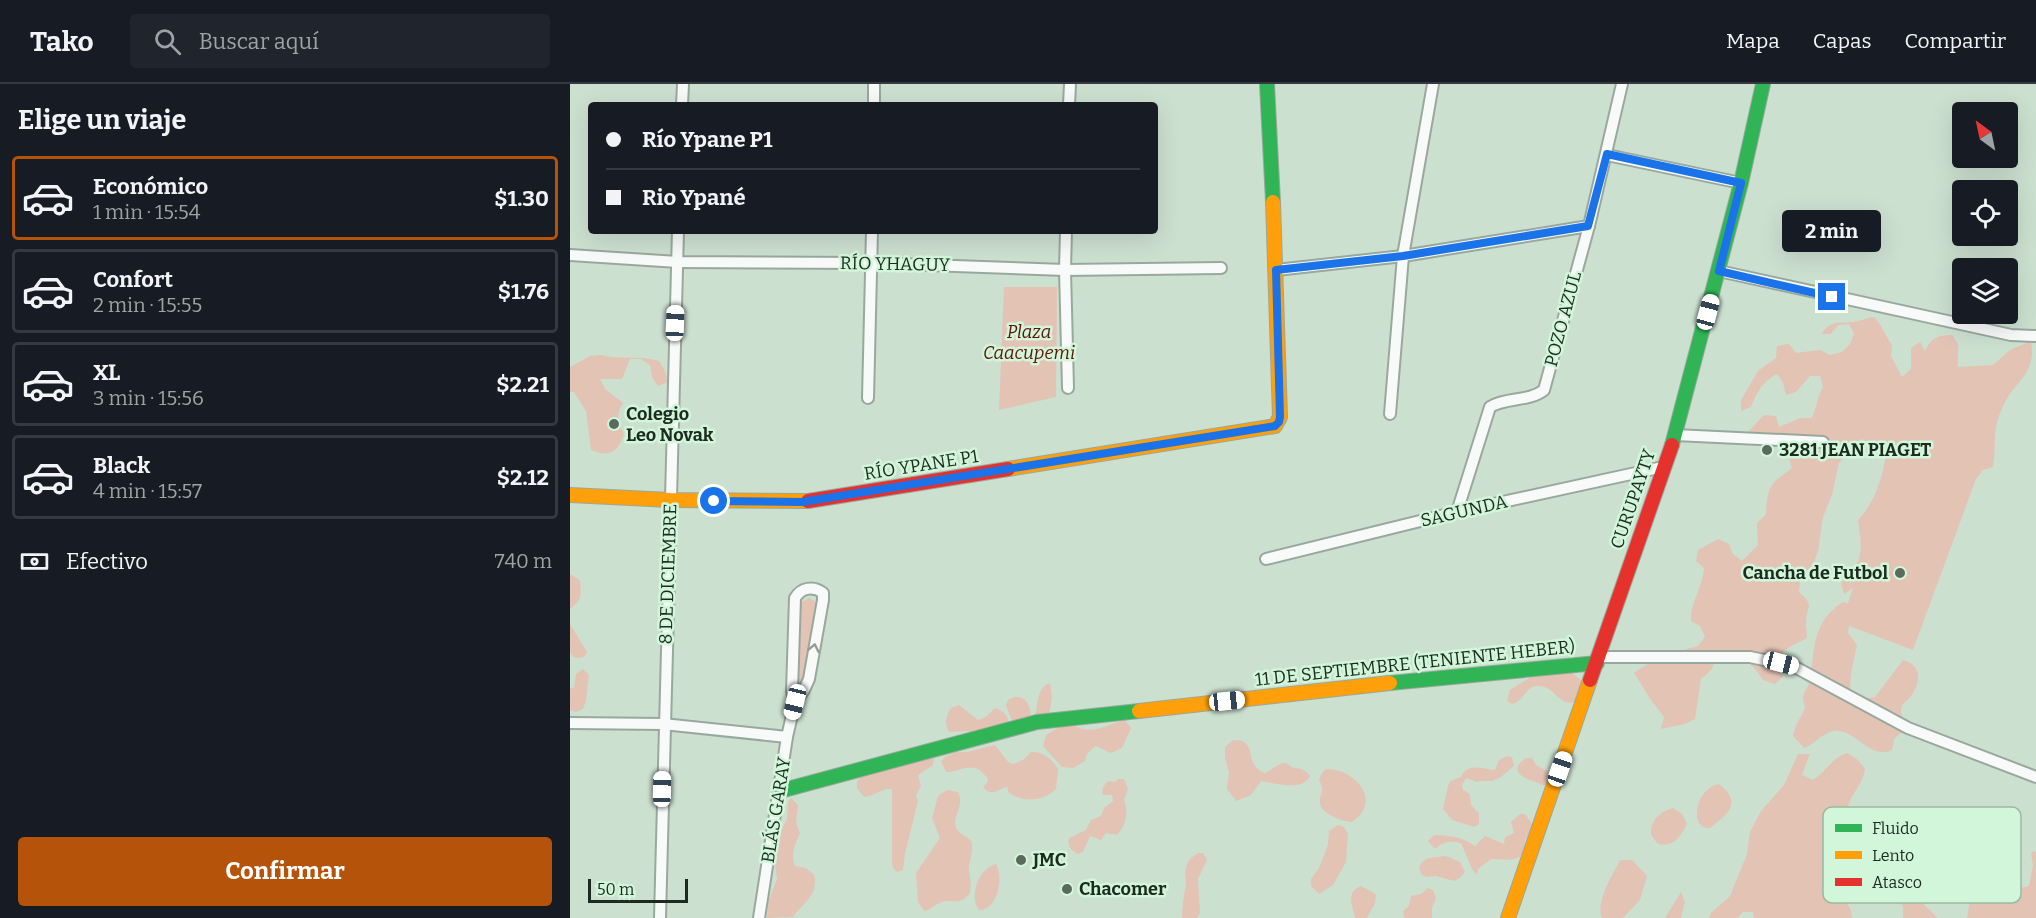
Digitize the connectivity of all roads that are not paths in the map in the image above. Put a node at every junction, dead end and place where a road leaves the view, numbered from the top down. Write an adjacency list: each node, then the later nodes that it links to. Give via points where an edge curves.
1 (683, 84): 8 (street)
2 (874, 84): 9 (street)
3 (1070, 84): 10 (street)
4 (1267, 84): 23 (street)
5 (1433, 84): 18 (street)
6 (1622, 84): 11 (street, POZO AZUL)
7 (1764, 84): 12 (street, CURUPAYTY)
8 (682, 102)
9 (873, 102)
10 (1069, 102)
11 (1607, 154): 12 (street); 13 (street, POZO AZUL)
12 (1741, 183): 24 (street, CURUPAYTY)
13 (1588, 226): 18 (street); 34 (street, POZO AZUL, via 1544,390 1490,407)
14 (678, 234): 19 (street, 8 DE DICIEMBRE)
15 (872, 234): 20 (street)
16 (1066, 234): 22 (street)
17 (570, 255): 19 (street, RÍO YHAGUY)
18 (1403, 256): 23 (street); 28 (street)
19 (678, 262): 20 (street, RÍO YHAGUY); 33 (street, 8 DE DICIEMBRE)
20 (871, 263): 22 (street, RÍO YHAGUY); 27 (street)
21 (1221, 268): 22 (street, RÍO YHAGUY)
22 (1065, 270): 26 (street)
23 (1276, 270): 33 (street, RÍO YPANE P1, via 1280,417 1275,426 802,502)
24 (1719, 271): 25 (street, via 2011,335); 29 (street, CURUPAYTY)
25 (2036, 336)
26 (1068, 388)
27 (868, 398)
28 (1390, 414)
29 (1675, 435): 30 (street); 31 (street, CURUPAYTY)
30 (1822, 441)
31 (1663, 467): 34 (street, SAGUNDA); 36 (street, CURUPAYTY)
32 (570, 495): 33 (street, RÍO YPANE P1)
33 (670, 500): 39 (street, 8 DE DICIEMBRE)
34 (1457, 512): 35 (street, SAGUNDA)
35 (1266, 559)
36 (1598, 660): 41 (street, via 1750,657 1793,666 1908,728); 42 (street, 11 DE SEPTIEMBRE (TENIENTE HEBER), via 1037,722); 45 (street, CURUPAYTY)
37 (795, 702): 37 (street, one-way to 37, via 809,679 824,600 822,593 812,588 802,590 795,598); 40 (street, BLÁS GARAY)
38 (570, 723): 39 (street)
39 (663, 724): 40 (street); 43 (street, 8 DE DICIEMBRE)
40 (787, 737): 42 (street, BLÁS GARAY)
41 (2036, 777)
42 (780, 791): 44 (street, BLÁS GARAY)
43 (660, 918)
44 (759, 918)
45 (1508, 918)

